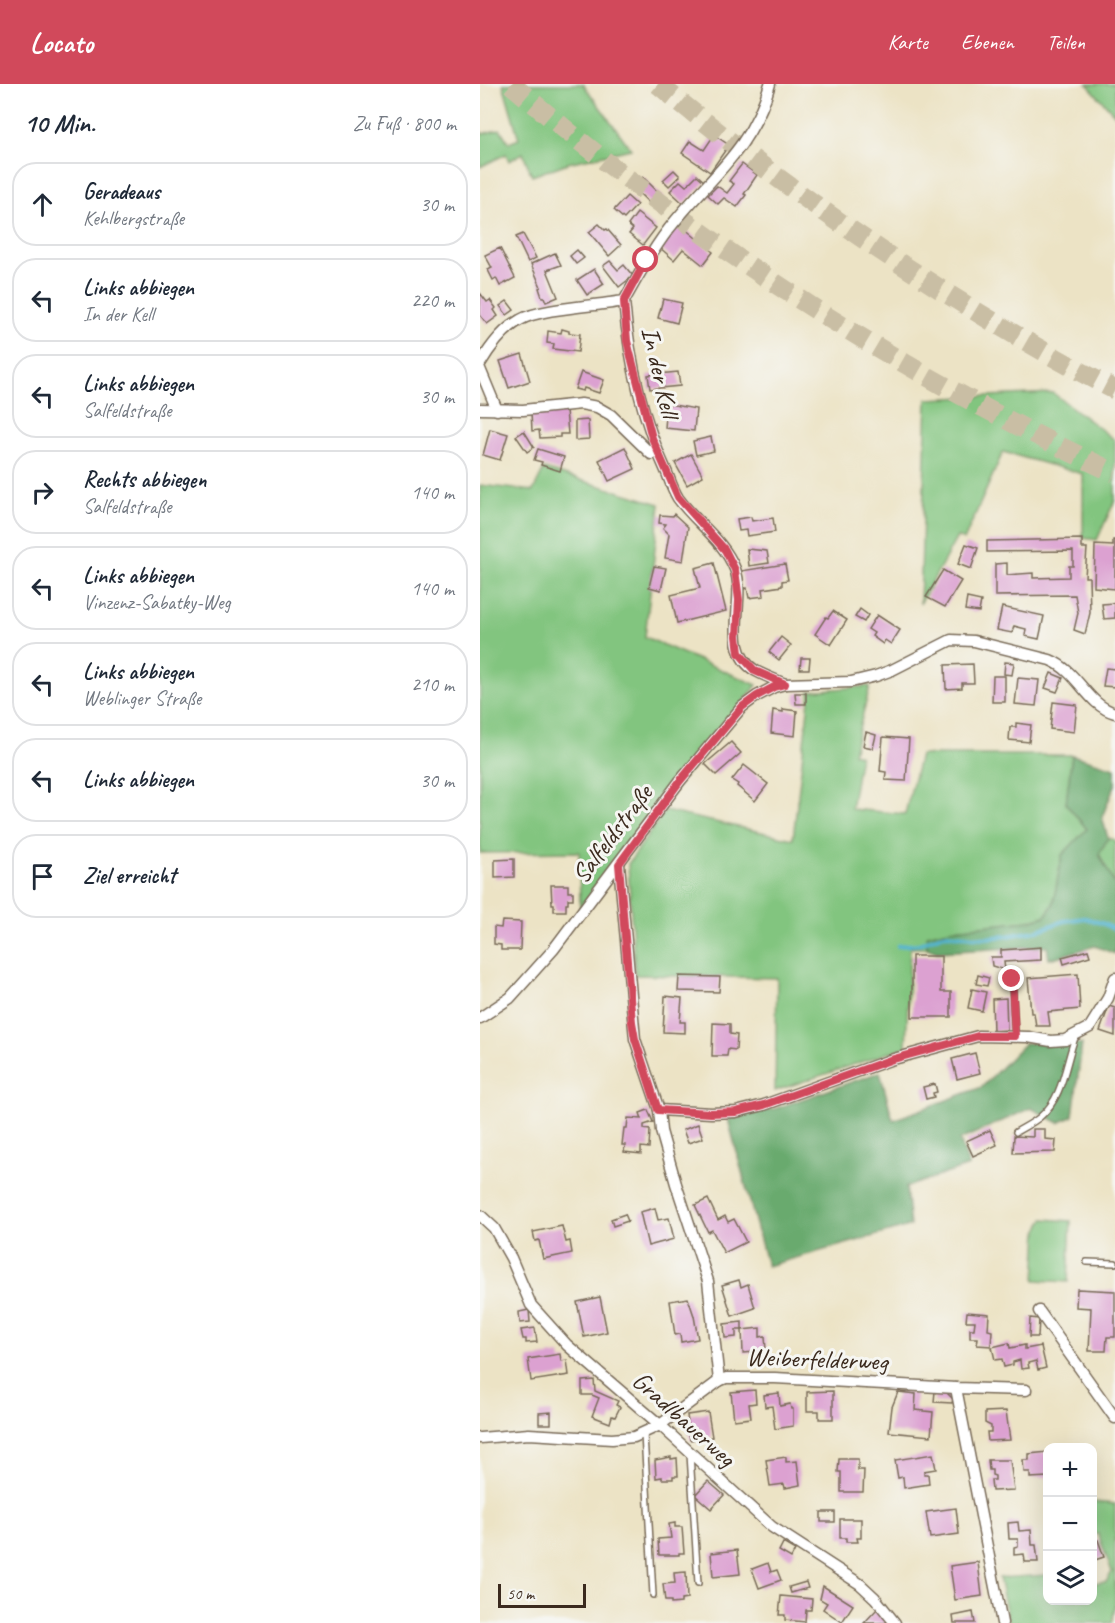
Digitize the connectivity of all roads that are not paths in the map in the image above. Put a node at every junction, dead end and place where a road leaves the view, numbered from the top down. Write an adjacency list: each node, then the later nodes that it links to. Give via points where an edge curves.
1 (770, 84): 2 (street, via 749,136 669,229 646,260)
2 (624, 301): 3 (street, via 521,319 492,345); 6 (street, In der Kell, via 627,341)
3 (480, 366): 5 (street)
4 (480, 409): 5 (street, In der Kell)
5 (497, 410): 6 (street, In der Kell, via 581,404 597,407 611,415 651,454)
6 (657, 453): 7 (street, In der Kell, via 678,497 718,541 735,570)
7 (739, 653): 8 (street, Salfeldstraße, via 755,671)
8 (785, 684): 9 (street, Salfeldstraße, via 850,682 876,676 951,640 962,640 1061,665 1098,705); 10 (street, Salfeldstraße, via 742,707 680,781)
9 (1115, 713)
10 (619, 864): 13 (street, Salfeldstraße, via 554,950 517,991); 16 (street, via 634,1030)
11 (1115, 978): 14 (street, via 1090,1027)
12 (1012, 979): 15 (lane)
13 (480, 1018)
14 (1076, 1034): 15 (street, via 1051,1041); 17 (lane, via 1054,1102 1040,1118)
15 (1015, 1036): 16 (street, via 978,1036 890,1060 736,1112)
16 (658, 1110): 22 (street, via 676,1184 708,1281)
17 (1016, 1132)
18 (480, 1215): 26 (street, Gradlbauerweg, via 494,1228 539,1315 567,1345)
19 (1087, 1262): 20 (lane)
20 (1115, 1263)
21 (1039, 1311): 25 (street)
22 (719, 1381): 23 (street, Weiberfelderweg, via 766,1378); 26 (street, Weiberfelderweg)
23 (956, 1388): 24 (street, Weiberfelderweg); 33 (street)
24 (1026, 1390)
25 (1115, 1418)
26 (660, 1425): 27 (street, Weiberfelderweg); 29 (street, Gradlbauerweg)
27 (644, 1434): 28 (street, Weiberfelderweg, via 612,1439 555,1434); 31 (lane)
28 (480, 1438)
29 (689, 1453): 30 (lane); 32 (street, Gradlbauerweg, via 772,1527 860,1584)
30 (698, 1583)
31 (653, 1595)
32 (895, 1623)
33 (1002, 1623)

